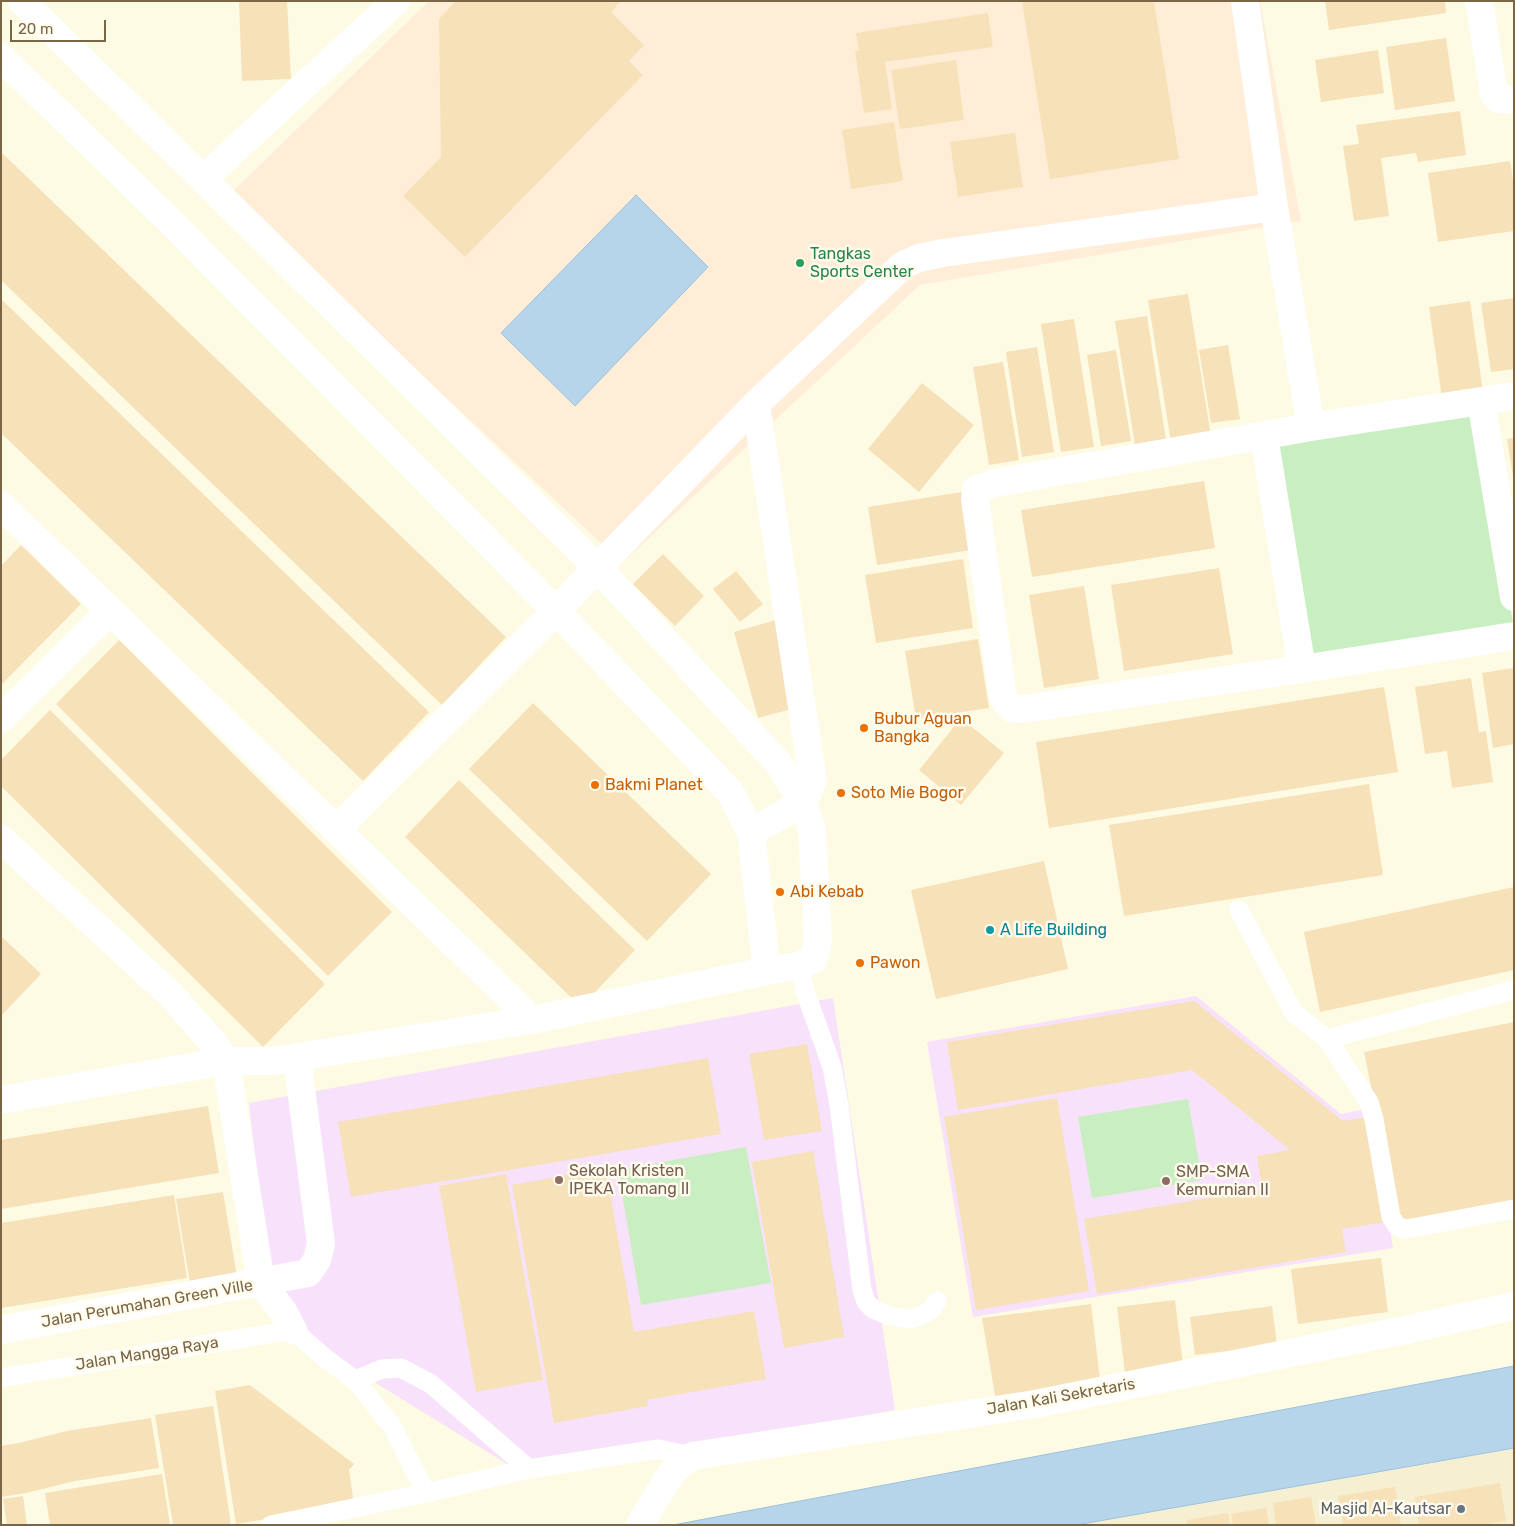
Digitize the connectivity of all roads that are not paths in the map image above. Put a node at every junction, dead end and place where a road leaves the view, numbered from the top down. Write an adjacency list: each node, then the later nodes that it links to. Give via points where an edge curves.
1 (22, 1): 7 (street)
2 (396, 1): 7 (street)
3 (1245, 1): 8 (street)
4 (1479, 1): 6 (street, via 1494,94 1498,99)
5 (1, 56): 18 (street, via 168,219)
6 (1514, 100)
7 (203, 179): 15 (street)
8 (1274, 207): 11 (street, via 919,258 903,265); 12 (street)
9 (1514, 396): 10 (street)
10 (1481, 401): 12 (street); 16 (street)
11 (756, 404): 15 (street); 22 (street, via 813,780)
12 (1311, 427): 13 (street)
13 (1264, 436): 20 (street); 20 (street, via 995,483 976,490 974,499 1003,697 1011,708 1023,709)
14 (1, 505): 17 (street)
15 (598, 568): 18 (street); 22 (street, via 779,764)
16 (1514, 597)
17 (110, 611): 21 (street); 23 (street)
18 (556, 611): 23 (street); 24 (street, via 730,792)
19 (1514, 636): 20 (street)
20 (1302, 669)
21 (1, 719)
22 (803, 803): 24 (street); 27 (street, via 812,830 818,940 814,959)
23 (336, 830): 30 (street)
24 (751, 832): 28 (street)
25 (1, 839): 33 (street, via 171,995)
26 (1239, 910): 31 (lane, via 1294,1013)
27 (800, 966): 28 (street); 37 (lane, via 806,994 832,1066 866,1302 873,1309 890,1316 908,1319 931,1310)
28 (767, 971): 30 (street)
29 (1514, 990): 31 (lane)
30 (531, 1020): 32 (street)
31 (1327, 1039): 35 (lane, via 1369,1102 1389,1209 1398,1226 1406,1229)
32 (297, 1057): 33 (street); 36 (street, via 321,1244 317,1260 308,1273)
33 (226, 1062): 34 (street); 36 (street, Jalan Perumahan Green Ville)
34 (1, 1100)
35 (1514, 1209)
36 (261, 1283): 39 (street, Jalan Perumahan Green Ville); 40 (street)
37 (937, 1301)
38 (1514, 1306): 43 (street, Jalan Kali Sekretaris, via 1035,1404)
39 (1, 1330)
40 (293, 1330): 41 (lane, Jalan Mangga Raya); 42 (lane)
41 (1, 1378)
42 (355, 1380): 44 (lane, via 382,1369 401,1368 431,1384); 45 (lane, via 392,1426)
43 (692, 1456): 44 (lane, via 658,1450); 47 (street, via 666,1481)
44 (529, 1470): 45 (lane)
45 (426, 1493): 46 (lane)
46 (271, 1525)
47 (640, 1525)

